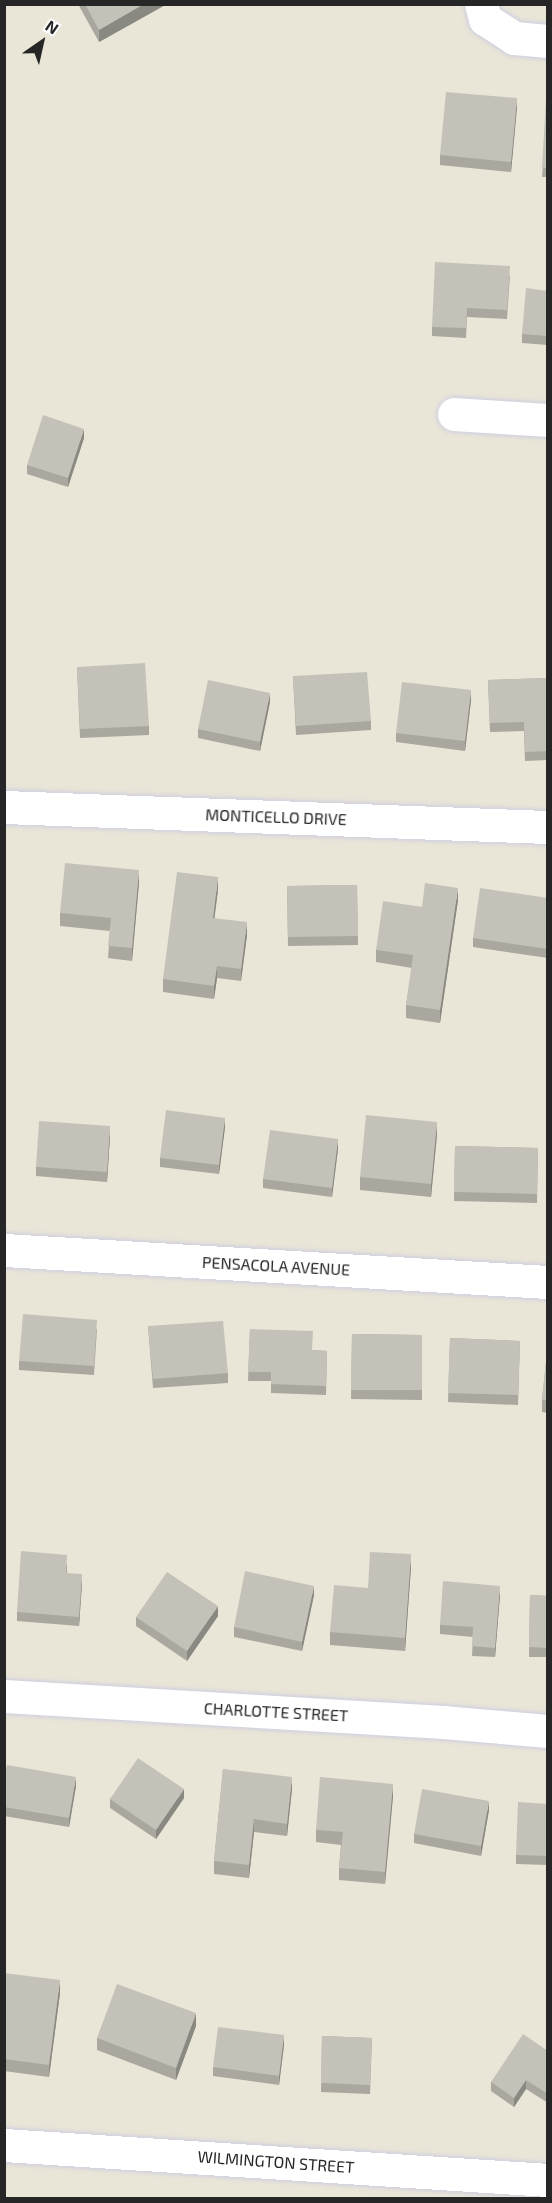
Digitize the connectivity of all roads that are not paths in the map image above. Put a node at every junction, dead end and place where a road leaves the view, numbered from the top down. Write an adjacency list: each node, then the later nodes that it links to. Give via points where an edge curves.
1 (483, 12): 2 (street, via 514,38)
2 (548, 41)
3 (454, 414): 4 (street)
4 (548, 420)
5 (4, 807): 6 (street, MONTICELLO DRIVE)
6 (548, 827)
7 (4, 1250): 8 (street, PENSACOLA AVENUE)
8 (548, 1282)
9 (4, 1696): 10 (street, CHARLOTTE STREET)
10 (548, 1731)
11 (4, 2145): 12 (street, WILMINGTON STREET)
12 (548, 2180)

